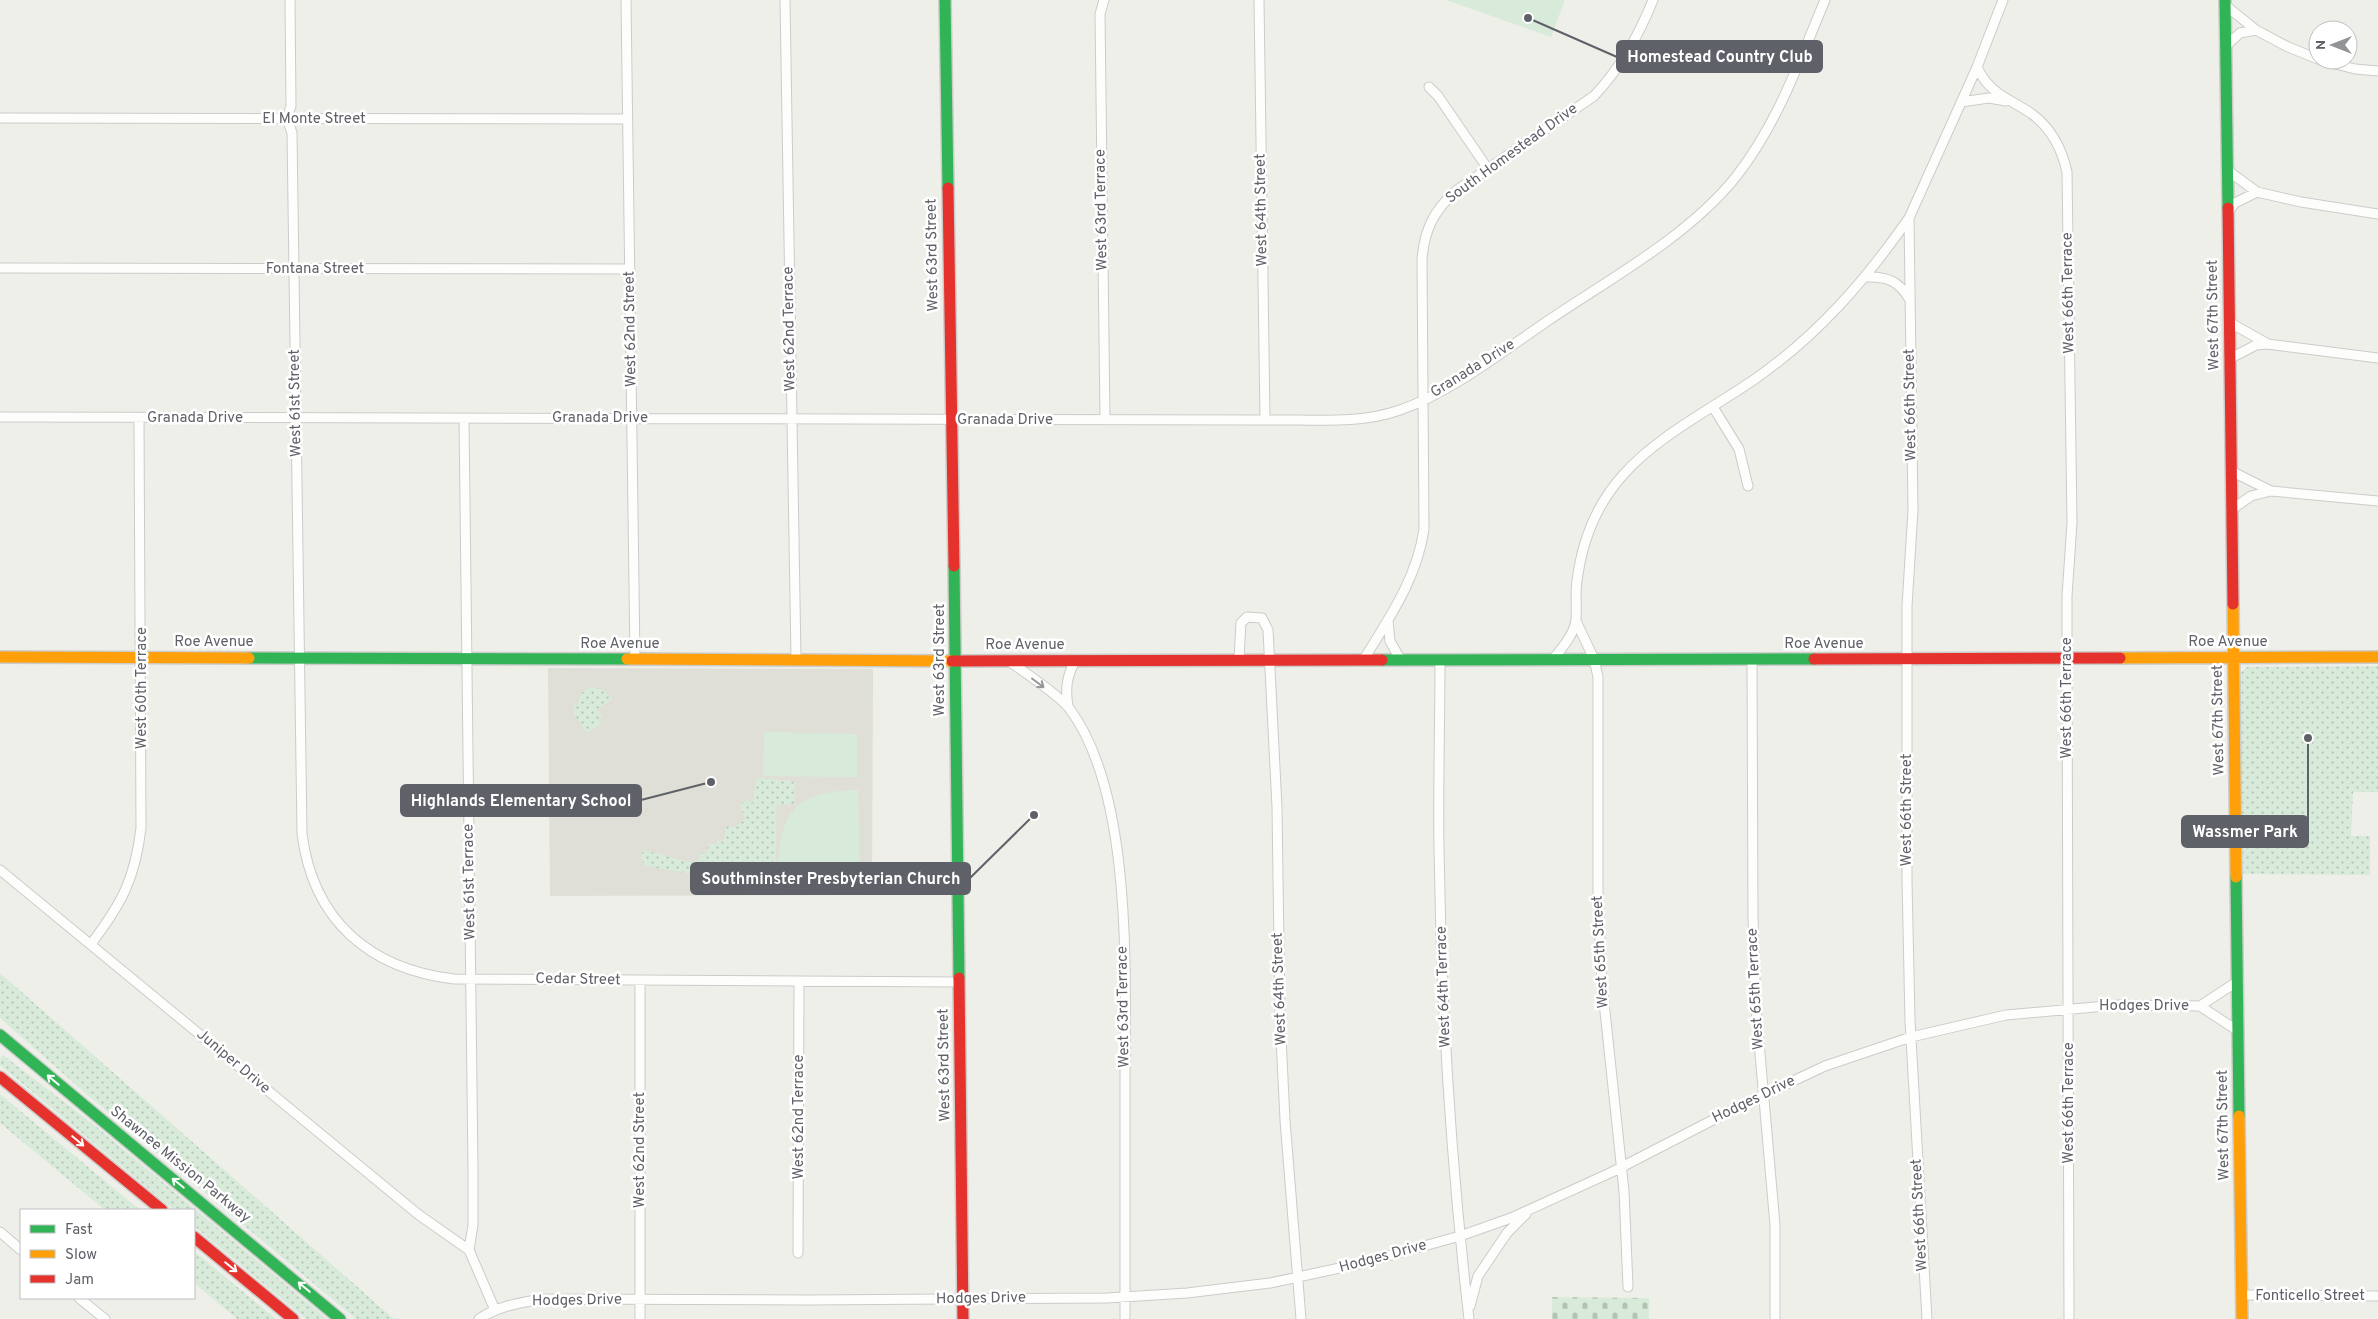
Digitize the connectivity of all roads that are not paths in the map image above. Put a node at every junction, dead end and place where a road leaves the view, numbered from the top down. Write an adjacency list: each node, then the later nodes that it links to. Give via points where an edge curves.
1 (290, 0): 23 (street, West 61st Street, via 291,106)
2 (626, 0): 24 (street, West 62nd Street)
3 (785, 0): 47 (street, West 62nd Terrace)
4 (945, 0): 48 (main road, West 63rd Street)
5 (1094, 0): 12 (street)
6 (1104, 0): 12 (street, West 63rd Terrace)
7 (1259, 0): 50 (street, West 64th Street)
8 (1653, 0): 25 (street, South Homestead Drive, via 1630,50 1594,96)
9 (1825, 0): 40 (street, Granada Drive, via 1766,135 1711,204 1666,241 1446,388)
10 (2003, 0): 16 (street, West 66th Street)
11 (2225, 3): 13 (street); 14 (main road, West 67th Street)
12 (1100, 14): 49 (street, West 63rd Terrace)
13 (2256, 30): 14 (street, via 2240,33); 15 (street)
14 (2226, 46): 26 (main road, West 67th Street)
15 (2308, 55)
16 (1977, 67): 20 (street, West 66th Street); 21 (street, West 66th Terrace, via 1994,91)
17 (2358, 69): 18 (street)
18 (2378, 71)
19 (1429, 87): 25 (street)
20 (1962, 102): 21 (street, West 66th Terrace, via 1989,98); 30 (street, West 66th Street)
21 (2009, 102): 67 (street, West 66th Terrace, via 2046,126 2056,140 2067,172 2072,523)
22 (0, 118): 23 (street, El Monte Street)
23 (287, 118): 24 (street, El Monte Street); 32 (street, West 61st Street, via 292,133)
24 (628, 119): 33 (street, West 62nd Street)
25 (1488, 169): 40 (street, South Homestead Drive, via 1444,202 1426,234 1422,260)
26 (2227, 170): 27 (street); 28 (main road, West 67th Street)
27 (2257, 192): 28 (street, via 2236,203); 29 (street)
28 (2228, 212): 36 (main road, West 67th Street)
29 (2378, 214)
30 (1909, 218): 34 (street, West 65th Street); 35 (street, West 66th Street)
31 (0, 268): 32 (street, Fontana Street)
32 (294, 269): 33 (street, Fontana Street); 44 (street, West 61st Street)
33 (630, 269): 46 (street, West 62nd Street)
34 (1866, 277): 35 (street, via 1891,279); 41 (street, West 65th Street, via 1819,328 1778,362)
35 (1910, 300): 66 (street, West 66th Street, via 1912,510)
36 (2229, 322): 37 (street); 39 (main road, West 67th Street)
37 (2267, 344): 38 (street); 39 (street, via 2256,345)
38 (2378, 358)
39 (2230, 359): 51 (main road, West 67th Street)
40 (1423, 400): 50 (street, Granada Drive, via 1401,410 1352,419); 56 (street, South Homestead Drive, via 1425,512 1421,552)
41 (1713, 407): 52 (street, via 1739,449); 57 (street, West 65th Street, via 1644,455 1623,474 1602,502 1582,550)
42 (0, 417): 43 (street, Granada Drive)
43 (139, 418): 44 (street, Granada Drive); 59 (street, West 60th Terrace)
44 (296, 418): 45 (street, Granada Drive); 60 (street, West 61st Street)
45 (464, 418): 46 (street, Granada Drive); 61 (street, West 61st Terrace)
46 (632, 418): 47 (street, Granada Drive); 68 (street, West 62nd Street)
47 (791, 418): 48 (street, Granada Drive); 69 (street, West 62nd Terrace)
48 (950, 420): 49 (street, Granada Drive); 76 (main road, West 63rd Street)
49 (1104, 420): 50 (street, Granada Drive)
50 (1265, 420)
51 (2231, 471): 53 (street); 55 (main road, West 67th Street)
52 (1748, 486)
53 (2271, 491): 54 (street); 55 (street, via 2251,496)
54 (2378, 501)
55 (2231, 510): 62 (main road, West 67th Street)
56 (1388, 620): 72 (street, South Homestead Drive); 73 (street, via 1390,641)
57 (1576, 621): 64 (street, West 65th Street); 65 (street, West 65th Street)
58 (0, 657): 59 (main road, Roe Avenue)
59 (142, 657): 60 (main road, Roe Avenue); 82 (street, West 60th Terrace, via 141,828 138,852 132,877 119,905)
60 (299, 657): 61 (main road, Roe Avenue); 80 (street, West 61st Street)
61 (467, 657): 68 (main road, Roe Avenue); 83 (street, West 61st Terrace)
62 (2233, 657): 63 (main road, Roe Avenue); 67 (main road, Roe Avenue); 85 (main road, West 67th Street)
63 (2378, 657)
64 (1554, 658): 65 (main road, Roe Avenue); 74 (main road, Roe Avenue)
65 (1594, 658): 75 (main road, Roe Avenue); 95 (street, West 65th Street, via 1598,677 1598,894 1602,984)
66 (1907, 658): 67 (main road, Roe Avenue); 75 (main road, Roe Avenue); 92 (street, West 66th Street)
67 (2066, 658): 89 (street, West 66th Terrace)
68 (635, 659): 69 (main road, Roe Avenue)
69 (796, 659): 76 (main road, Roe Avenue)
70 (1239, 659): 71 (main road, Roe Avenue); 71 (street, via 1239,626 1244,619 1253,616 1266,622); 78 (main road, Roe Avenue)
71 (1269, 659): 72 (main road, Roe Avenue); 104 (street, West 64th Street, via 1277,807 1284,1120)
72 (1364, 659): 73 (main road, Roe Avenue)
73 (1400, 659): 74 (main road, Roe Avenue)
74 (1440, 659): 99 (street, West 64th Terrace, via 1442,950)
75 (1752, 659): 94 (street, West 65th Terrace, via 1753,918)
76 (956, 660): 77 (main road, Roe Avenue); 87 (main road, West 63rd Street)
77 (1009, 661): 78 (main road, Roe Avenue); 79 (street, West 63rd Terrace, one-way to 79)
78 (1076, 661): 79 (street, West 63rd Terrace, via 1066,680)
79 (1068, 706): 108 (street, West 63rd Terrace, via 1099,768 1115,837 1124,946)
80 (301, 808): 83 (street, Cedar Street, via 302,834 310,874 324,903 351,936 387,962 415,973)
81 (0, 870): 82 (street, Juniper Drive)
82 (91, 944): 102 (street, Juniper Drive, via 419,1215)
83 (471, 979): 84 (street, Cedar Street); 102 (street, West 61st Terrace, via 473,1225)
84 (640, 981): 86 (street, Cedar Street); 110 (street, West 62nd Street)
85 (2238, 981): 88 (street); 90 (main road, West 67th Street)
86 (799, 982): 87 (street, Cedar Street); 103 (street, West 62nd Terrace)
87 (959, 982): 111 (main road, West 63rd Street)
88 (2200, 1006): 89 (street, Hodges Drive); 90 (street, Hodges Drive)
89 (2068, 1008): 92 (street, Hodges Drive, via 2006,1015); 124 (street, West 66th Terrace)
90 (2238, 1031): 106 (main road, West 67th Street)
91 (0, 1035): 116 (main road, Shawnee Mission Parkway, one-way to 91)
92 (1911, 1037): 94 (street, Hodges Drive, via 1825,1066); 123 (street, West 66th Street)
93 (0, 1077): 96 (main road, one-way to 96)
94 (1763, 1095): 95 (street, Hodges Drive); 122 (street, West 65th Terrace, via 1775,1225)
95 (1622, 1167): 97 (street, Hodges Drive); 105 (street, West 65th Street)
96 (161, 1209)
97 (1528, 1212): 99 (street, Hodges Drive); 113 (street, West 64th Terrace, via 1507,1233 1478,1276)
98 (0, 1232): 101 (street)
99 (1460, 1236): 104 (street, Hodges Drive); 113 (street, West 64th Terrace)
100 (195, 1238): 115 (main road, one-way to 115)
101 (20, 1249)
102 (469, 1250): 112 (street)
103 (798, 1253)
104 (1297, 1278): 108 (street, Hodges Drive, via 1197,1292); 121 (street, West 64th Street)
105 (1628, 1287)
106 (2242, 1295): 107 (street, Fonticello Street); 125 (main road, West 67th Street)
107 (2378, 1296)
108 (1125, 1297): 111 (street, Hodges Drive); 120 (street, West 63rd Terrace)
109 (80, 1299): 114 (street)
110 (640, 1300): 111 (street, Hodges Drive); 112 (street, Hodges Drive, via 542,1299); 118 (street, West 62nd Street)
111 (962, 1300): 119 (main road, West 63rd Street)
112 (495, 1310): 117 (street, Hodges Drive)
113 (1469, 1316)
114 (105, 1319)
115 (293, 1319)
116 (340, 1319)
117 (479, 1319)
118 (640, 1319)
119 (963, 1319)
120 (1125, 1319)
121 (1301, 1319)
122 (1775, 1319)
123 (1927, 1319)
124 (2069, 1319)
125 (2242, 1319)

